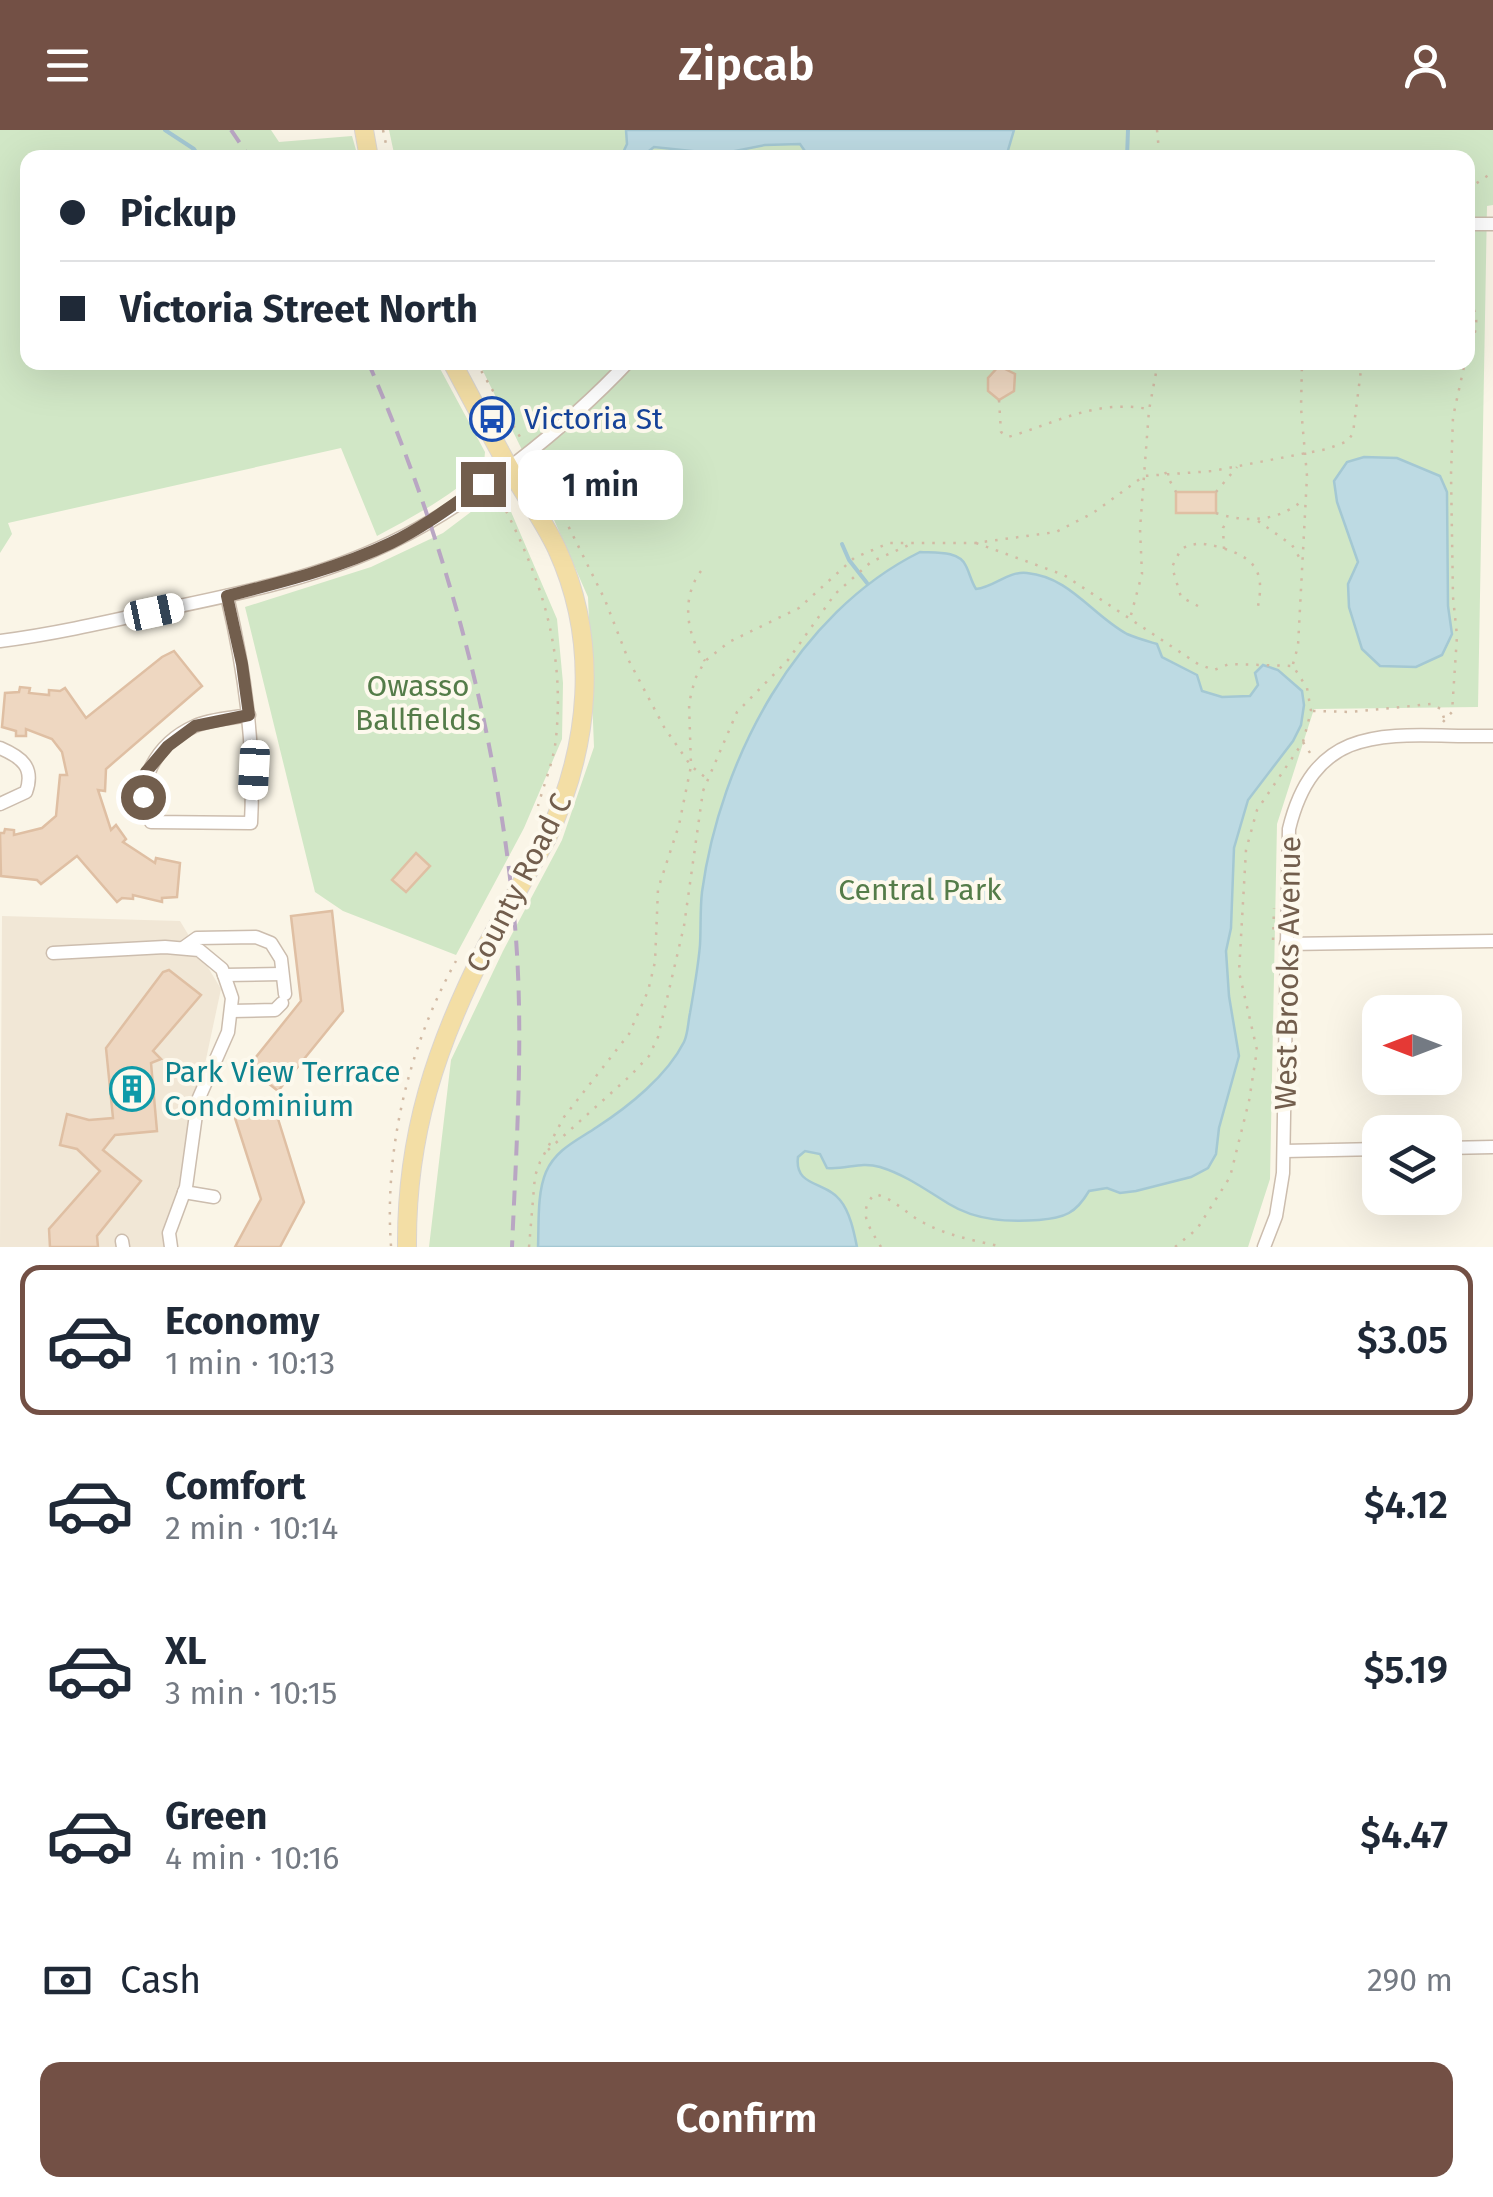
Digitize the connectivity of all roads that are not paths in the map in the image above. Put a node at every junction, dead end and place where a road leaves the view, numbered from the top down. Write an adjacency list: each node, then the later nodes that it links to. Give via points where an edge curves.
1 (456, 370): 3 (main road, County Road C)
2 (620, 370): 3 (street)
3 (508, 466): 4 (street, via 390,543); 24 (main road, County Road C, bridge, via 563,562 585,652 584,715 572,776 546,838 447,1030 417,1121)
4 (227, 596): 5 (street); 6 (street)
5 (0, 641)
6 (249, 715): 6 (street, via 250,824 150,822 146,772 168,746 195,726)
7 (1493, 736): 11 (street, West Brooks Avenue, via 1360,740 1318,766 1301,792 1290,830)
8 (0, 748): 9 (street, via 19,756 30,782 26,792)
9 (0, 804)
10 (1493, 942): 11 (street)
11 (1280, 946): 20 (street, West Brooks Avenue)
12 (182, 948): 13 (street); 14 (street, via 197,938 256,937 271,942); 15 (street, via 199,950)
13 (53, 953)
14 (282, 974): 15 (street); 16 (street, via 284,999 275,1010)
15 (224, 975): 16 (street)
16 (231, 1011): 21 (street, via 198,1100)
17 (1493, 1147): 18 (street)
18 (1462, 1148)
19 (1362, 1149): 20 (street)
20 (1284, 1150): 25 (street, West Brooks Avenue, via 1278,1205)
21 (184, 1192): 22 (street); 23 (street, via 168,1232)
22 (214, 1197)
23 (172, 1247)
24 (407, 1247)
25 (1264, 1247)

